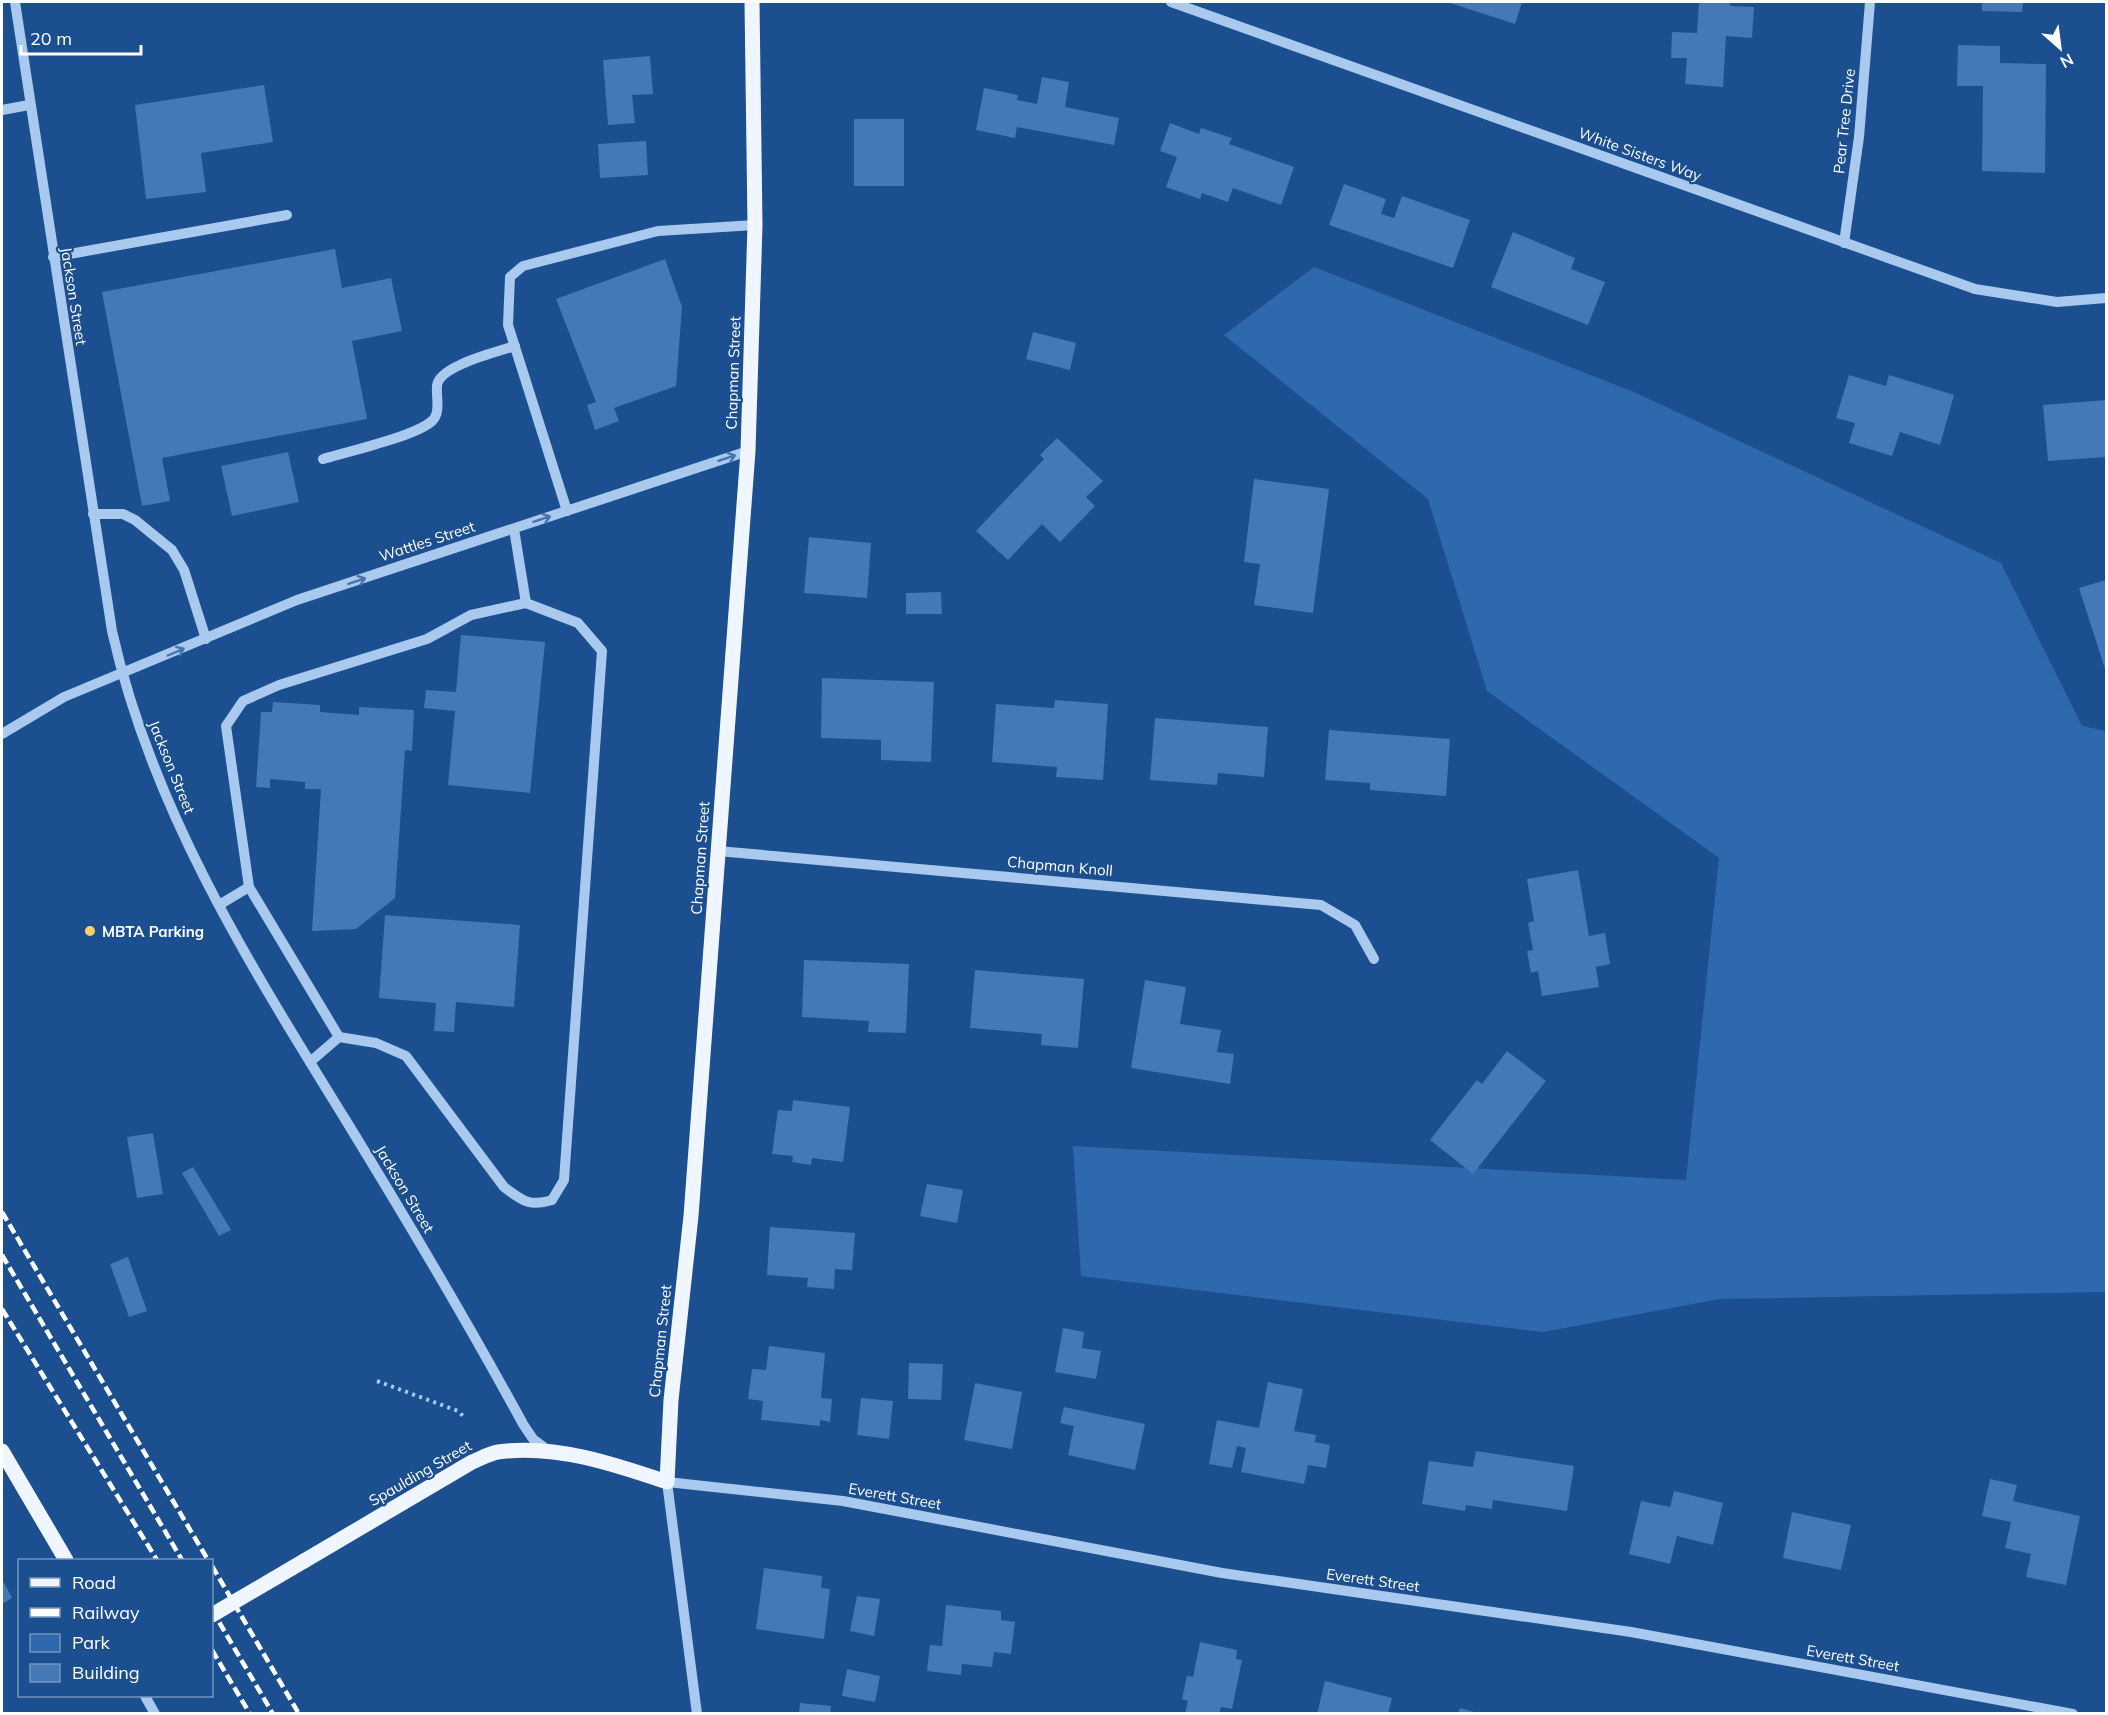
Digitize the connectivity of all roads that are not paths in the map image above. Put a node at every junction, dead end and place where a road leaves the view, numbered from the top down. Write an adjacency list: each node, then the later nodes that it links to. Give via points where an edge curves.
1 (15, 2): 5 (street, Jackson Street)
2 (752, 2): 8 (main road, Chapman Street)
3 (1171, 2): 9 (street, White Sisters Way)
4 (1870, 2): 9 (street, Pear Tree Drive, via 1860,137)
5 (29, 105): 6 (street); 10 (street, Jackson Street)
6 (2, 110)
7 (287, 215): 10 (street)
8 (755, 225): 12 (street, via 658,231 523,266 510,277 508,325); 13 (main road, Chapman Street)
9 (1844, 243): 11 (street, White Sisters Way, via 1975,289 2057,302)
10 (53, 257): 16 (street, Jackson Street)
11 (2106, 298)
12 (515, 346): 14 (street, via 443,372 437,383 437,410 432,421 410,432); 15 (street)
13 (748, 451): 15 (street, Wattles Street, one-way to 13); 22 (main road, Chapman Street)
14 (323, 459)
15 (567, 511): 17 (street, Wattles Street, one-way to 15)
16 (93, 514): 19 (street, via 123,514 172,550 184,570); 20 (street, Jackson Street)
17 (514, 529): 18 (street); 19 (street, Wattles Street, one-way to 17, via 297,600)
18 (526, 603): 23 (street, via 471,615 427,639 279,685 243,701 226,726); 26 (street, via 578,623 602,651 567,1154 564,1180 552,1200 535,1205 504,1187 406,1056 376,1042)
19 (206, 639): 20 (street, Wattles Street, one-way to 19)
20 (122, 675): 21 (street, Wattles Street, via 64,697); 24 (street, Jackson Street, via 149,754 186,841)
21 (2, 734)
22 (718, 851): 25 (street, Chapman Knoll, via 1320,905 1355,925); 30 (main road, Chapman Street)
23 (249, 887): 24 (street); 26 (street)
24 (219, 905): 27 (street, Jackson Street)
25 (1374, 959)
26 (339, 1037): 27 (street)
27 (310, 1062): 29 (street, Jackson Street, via 416,1235 523,1424)
28 (2, 1451): 31 (main road)
29 (549, 1451): 30 (main road, Spaulding Street, via 617,1465); 32 (main road, Spaulding Street, bridge, via 496,1452 472,1462)
30 (667, 1482): 35 (street, Chapman Street); 36 (street, Everett Street, via 843,1502 1222,1573 1630,1632)
31 (65, 1559)
32 (213, 1615)
33 (146, 1697): 34 (street)
34 (155, 1713)
35 (697, 1713)
36 (2073, 1713)

